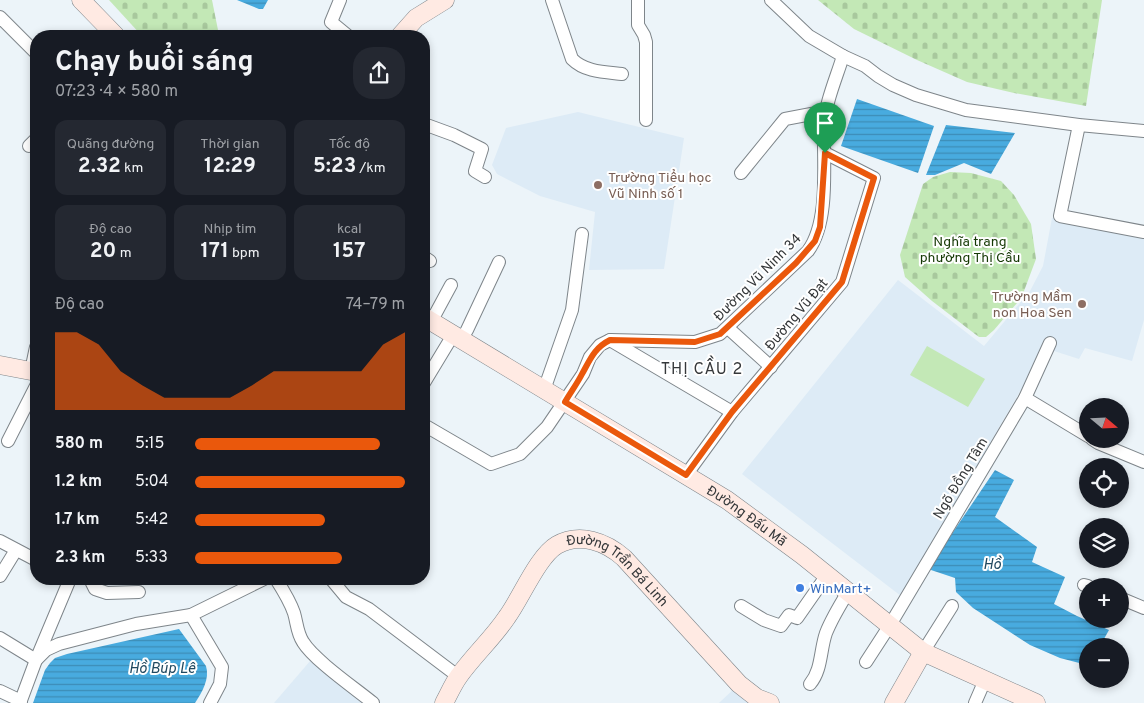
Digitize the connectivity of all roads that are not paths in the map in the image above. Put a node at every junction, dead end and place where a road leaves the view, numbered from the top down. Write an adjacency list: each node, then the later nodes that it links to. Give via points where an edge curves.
1 (81, 0): 8 (street)
2 (340, 0): 9 (street, via 331,22)
3 (445, 0): 10 (street, via 416,18)
4 (552, 0): 13 (street, via 572,59 579,66 592,70)
5 (638, 0): 15 (street, via 638,25 646,42)
6 (771, 0): 12 (street, via 809,36)
7 (0, 17): 11 (street)
8 (110, 30)
9 (341, 30)
10 (405, 30)
11 (30, 47)
12 (843, 56): 14 (street, Đường Vũ Ninh 34); 16 (street, via 893,85 942,104)
13 (622, 74)
14 (827, 111): 19 (street, Đường Vũ Ninh 34); 20 (street, via 784,119)
15 (646, 120)
16 (1079, 125): 18 (street); 22 (street, via 1060,216)
17 (430, 126): 21 (street, via 482,150 475,171)
18 (1144, 131)
19 (825, 153): 28 (street, Đường Vũ Ninh 34, via 820,227 815,241); 33 (street, Đường Vũ Đạt, via 874,178 842,282)
20 (740, 173)
21 (485, 177)
22 (1144, 232)
23 (582, 234): 37 (street, via 572,310)
24 (499, 262): 29 (street, via 467,330)
25 (450, 285): 26 (street)
26 (430, 317)
27 (430, 321): 29 (street, Đường Đấu Mã)
28 (728, 328): 30 (street, Đường Vũ Ninh 34, via 695,342); 33 (street)
29 (457, 338): 35 (street); 37 (street, Đường Đấu Mã)
30 (610, 340): 39 (street, via 600,345 590,357); 40 (street)
31 (1050, 343): 38 (street, Ngõ Đồng Tâm)
32 (0, 365): 34 (street)
33 (771, 367): 40 (street, Đường Vũ Đạt)
34 (30, 375)
35 (430, 376)
36 (30, 386): 43 (street)
37 (544, 390): 39 (street, Đường Đấu Mã)
38 (1025, 398): 42 (street); 64 (street, Ngõ Đồng Tâm)
39 (565, 402): 41 (street, via 547,427 520,454 491,464); 46 (street, Đường Đấu Mã)
40 (732, 412): 46 (street, Đường Vũ Đạt)
41 (430, 428)
42 (1079, 431)
43 (8, 441)
44 (1112, 448): 45 (street)
45 (1144, 462)
46 (686, 475): 50 (street, Đường Đấu Mã, via 744,512)
47 (0, 541): 48 (street)
48 (16, 550): 49 (street); 51 (street)
49 (30, 557)
50 (827, 574): 58 (street, Đường Đấu Mã); 60 (street, via 796,618 789,615 781,626)
51 (0, 576)
52 (67, 585): 67 (street)
53 (93, 585): 57 (street, via 107,593)
54 (252, 585): 63 (street)
55 (280, 585): 75 (street, via 288,598 304,645)
56 (336, 585): 69 (street, via 346,597 368,609)
57 (139, 592)
58 (848, 592): 64 (street, Đường Đấu Mã); 71 (street, via 832,618 816,676)
59 (1129, 602): 62 (street)
60 (741, 606)
61 (952, 606): 66 (street)
62 (1144, 608)
63 (191, 615): 67 (street, via 136,624 59,644); 74 (street, via 222,668 220,684)
64 (890, 625): 66 (street, Đường Đấu Mã); 68 (street, Ngõ Đồng Tâm)
65 (0, 638): 67 (street)
66 (923, 652): 70 (street, Đường Đấu Mã); 78 (street)
67 (36, 660): 73 (street)
68 (866, 662)
69 (458, 677): 76 (street, Đường Trần Bá Linh); 77 (street, Đường Trần Bá Linh, via 508,616 552,549 567,542 591,540 608,546 624,558 739,684 757,698)
70 (985, 680): 79 (street); 80 (street, Đường Đấu Mã)
71 (810, 684)
72 (0, 691): 73 (street)
73 (21, 702)
74 (210, 703)
75 (373, 703)
76 (444, 703)
77 (770, 703)
78 (894, 703)
79 (975, 703)
80 (1036, 703)

